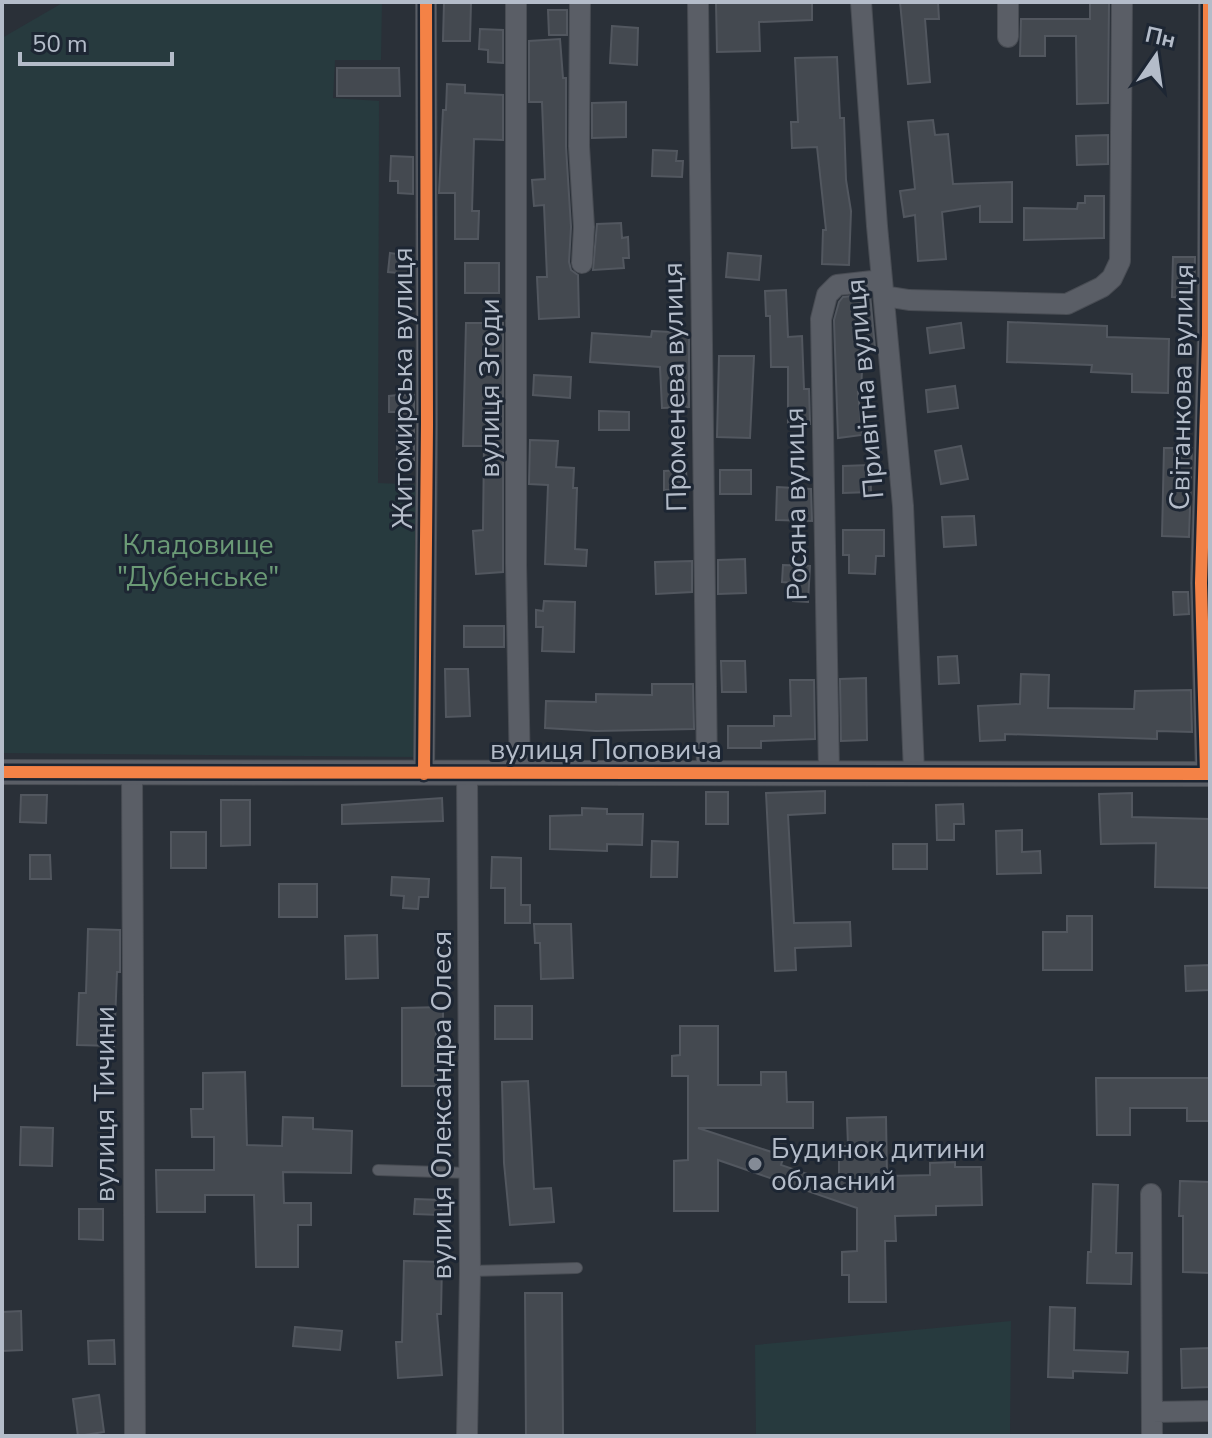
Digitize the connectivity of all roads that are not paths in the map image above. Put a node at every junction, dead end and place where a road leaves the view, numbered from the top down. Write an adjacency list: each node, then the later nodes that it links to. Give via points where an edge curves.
1 (426, 2): 19 (street, Житомирська вулиця)
2 (516, 2): 18 (street, вулиця Згоди)
3 (580, 2): 10 (street)
4 (698, 2): 14 (street, Променева вулиця)
5 (861, 2): 11 (street, Привітна вулиця)
6 (1008, 2): 9 (street)
7 (1122, 2): 11 (street, via 1120,261 1112,278 1067,304 909,300)
8 (1209, 2): 20 (street, Світанкова вулиця, via 1201,583)
9 (1008, 37)
10 (582, 263)
11 (883, 288): 15 (street, Росяна вулиця, via 837,285 827,295 821,319); 16 (street, Привітна вулиця, via 903,506)
12 (2, 772): 13 (street, вулиця Поповича)
13 (132, 772): 19 (street, вулиця Поповича); 28 (street, вулиця Тичини)
14 (707, 772): 15 (street, вулиця Поповича); 18 (street, вулиця Поповича)
15 (829, 772): 16 (street, вулиця Поповича)
16 (914, 772): 20 (street, вулиця Поповича)
17 (467, 773): 18 (street, вулиця Поповича); 19 (street, вулиця Поповича); 22 (street, вулиця Олександра Олеся)
18 (520, 773)
19 (424, 774)
20 (1208, 774)
21 (378, 1170): 22 (lane)
22 (469, 1173): 25 (street, вулиця Олександра Олеся)
23 (1151, 1194): 27 (street)
24 (577, 1268): 25 (lane)
25 (470, 1271): 29 (street, вулиця Олександра Олеся)
26 (1210, 1411): 27 (street)
27 (1153, 1412): 30 (street)
28 (135, 1436)
29 (467, 1436)
30 (1152, 1436)

